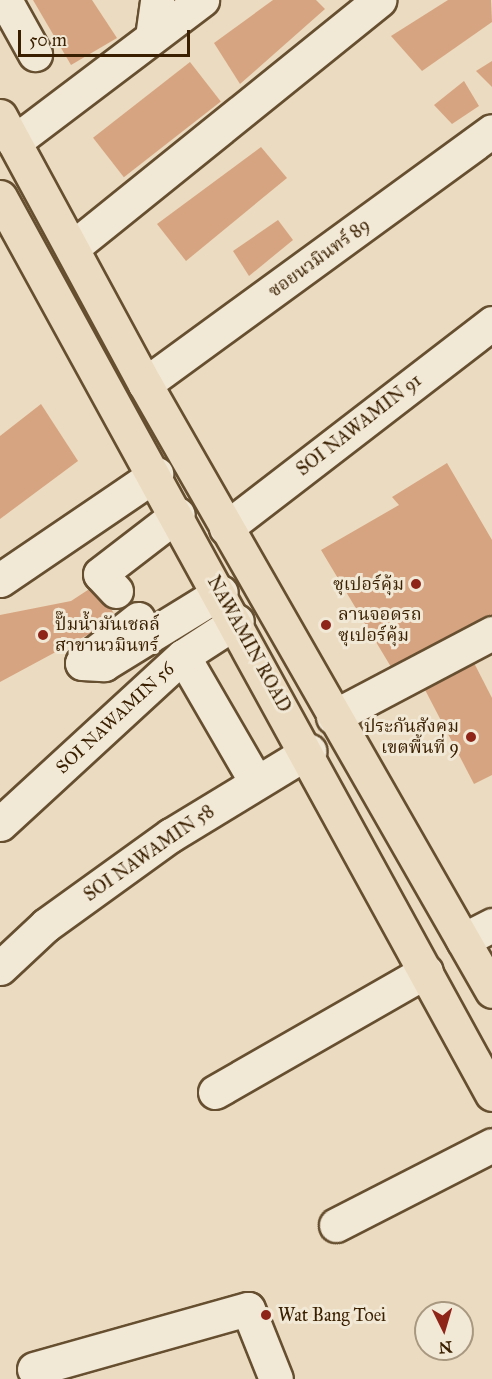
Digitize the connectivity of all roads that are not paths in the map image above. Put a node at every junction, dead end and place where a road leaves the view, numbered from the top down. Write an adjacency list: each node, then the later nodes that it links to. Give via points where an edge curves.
1 (5, 0): 6 (street)
2 (157, 0): 5 (street)
3 (202, 0): 5 (street)
4 (378, 0): 10 (street)
5 (152, 37): 7 (street)
6 (35, 54)
7 (7, 129): 10 (main road, NAWAMIN ROAD)
8 (492, 132): 12 (street, ซอยนวมินทร์ 89)
9 (0, 197): 13 (main road, NAWAMIN ROAD)
10 (72, 248): 12 (main road, NAWAMIN ROAD)
11 (492, 323): 15 (street, SOI NAWAMIN 91)
12 (145, 384): 15 (main road, NAWAMIN ROAD)
13 (156, 474): 14 (main road, NAWAMIN ROAD); 17 (street)
14 (178, 514): 16 (main road, NAWAMIN ROAD); 18 (street, via 100,574)
15 (226, 528): 16 (main road); 24 (main road, NAWAMIN ROAD)
16 (196, 549): 19 (main road, NAWAMIN ROAD)
17 (0, 580)
18 (116, 591)
19 (221, 592): 20 (street, via 104,664 82,663); 21 (main road, NAWAMIN ROAD)
20 (138, 619)
21 (237, 621): 23 (street, SOI NAWAMIN 56); 25 (main road, NAWAMIN ROAD)
22 (492, 633): 24 (street)
23 (183, 656): 26 (street); 27 (street, SOI NAWAMIN 56)
24 (333, 717): 29 (main road, NAWAMIN ROAD)
25 (309, 751): 26 (street, SOI NAWAMIN 58); 31 (main road, NAWAMIN ROAD)
26 (255, 782): 30 (street, SOI NAWAMIN 58, via 46,925)
27 (0, 824)
28 (492, 925): 29 (street)
29 (463, 940): 32 (main road, NAWAMIN ROAD)
30 (0, 968)
31 (426, 971): 33 (street); 34 (main road, NAWAMIN ROAD)
32 (492, 991)
33 (215, 1092)
34 (492, 1094)
35 (492, 1145): 36 (street)
36 (336, 1225)
37 (34, 1369): 38 (street, via 248,1309)
38 (276, 1379)

